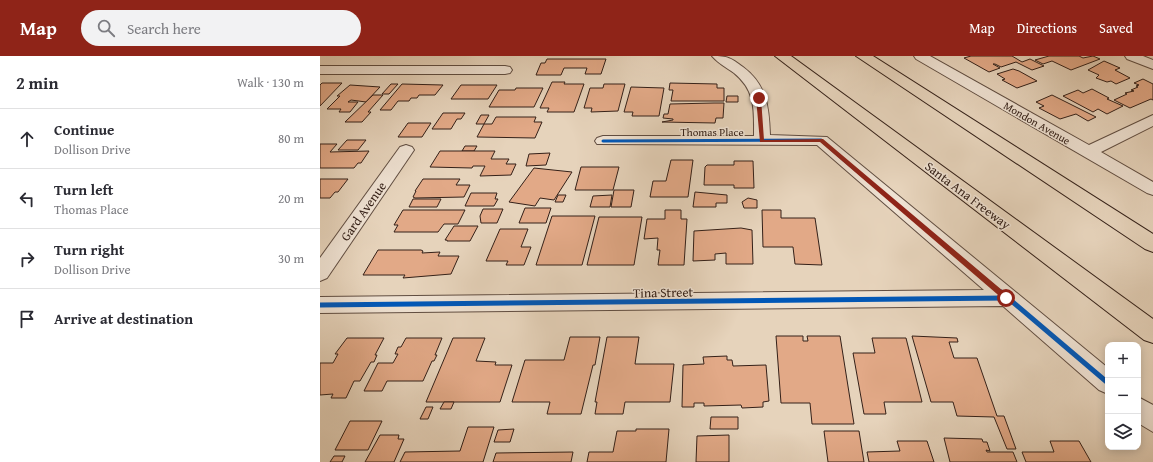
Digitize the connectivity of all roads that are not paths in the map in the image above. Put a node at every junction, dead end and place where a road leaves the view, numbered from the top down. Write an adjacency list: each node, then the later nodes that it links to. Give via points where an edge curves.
1 (719, 56): 11 (street, via 756,89)
2 (782, 56): 19 (highway, Santa Ana Freeway)
3 (863, 56): 15 (highway)
4 (921, 56): 13 (street, Mondon Avenue)
5 (1132, 56): 6 (street)
6 (1153, 65)
7 (320, 70): 8 (street)
8 (505, 70)
9 (1153, 120): 13 (street)
10 (603, 141): 11 (street, Thomas Place)
11 (762, 141): 17 (street, Thomas Place, via 821,140)
12 (406, 150): 16 (street, Gard Avenue)
13 (1088, 152): 14 (street, Mondon Avenue)
14 (1153, 190)
15 (1153, 244)
16 (320, 273)
17 (1006, 298): 18 (street, Tina Street); 20 (street)
18 (320, 305)
19 (1153, 333)
20 (1105, 380)
21 (1141, 410): 22 (street)
22 (1153, 420)

